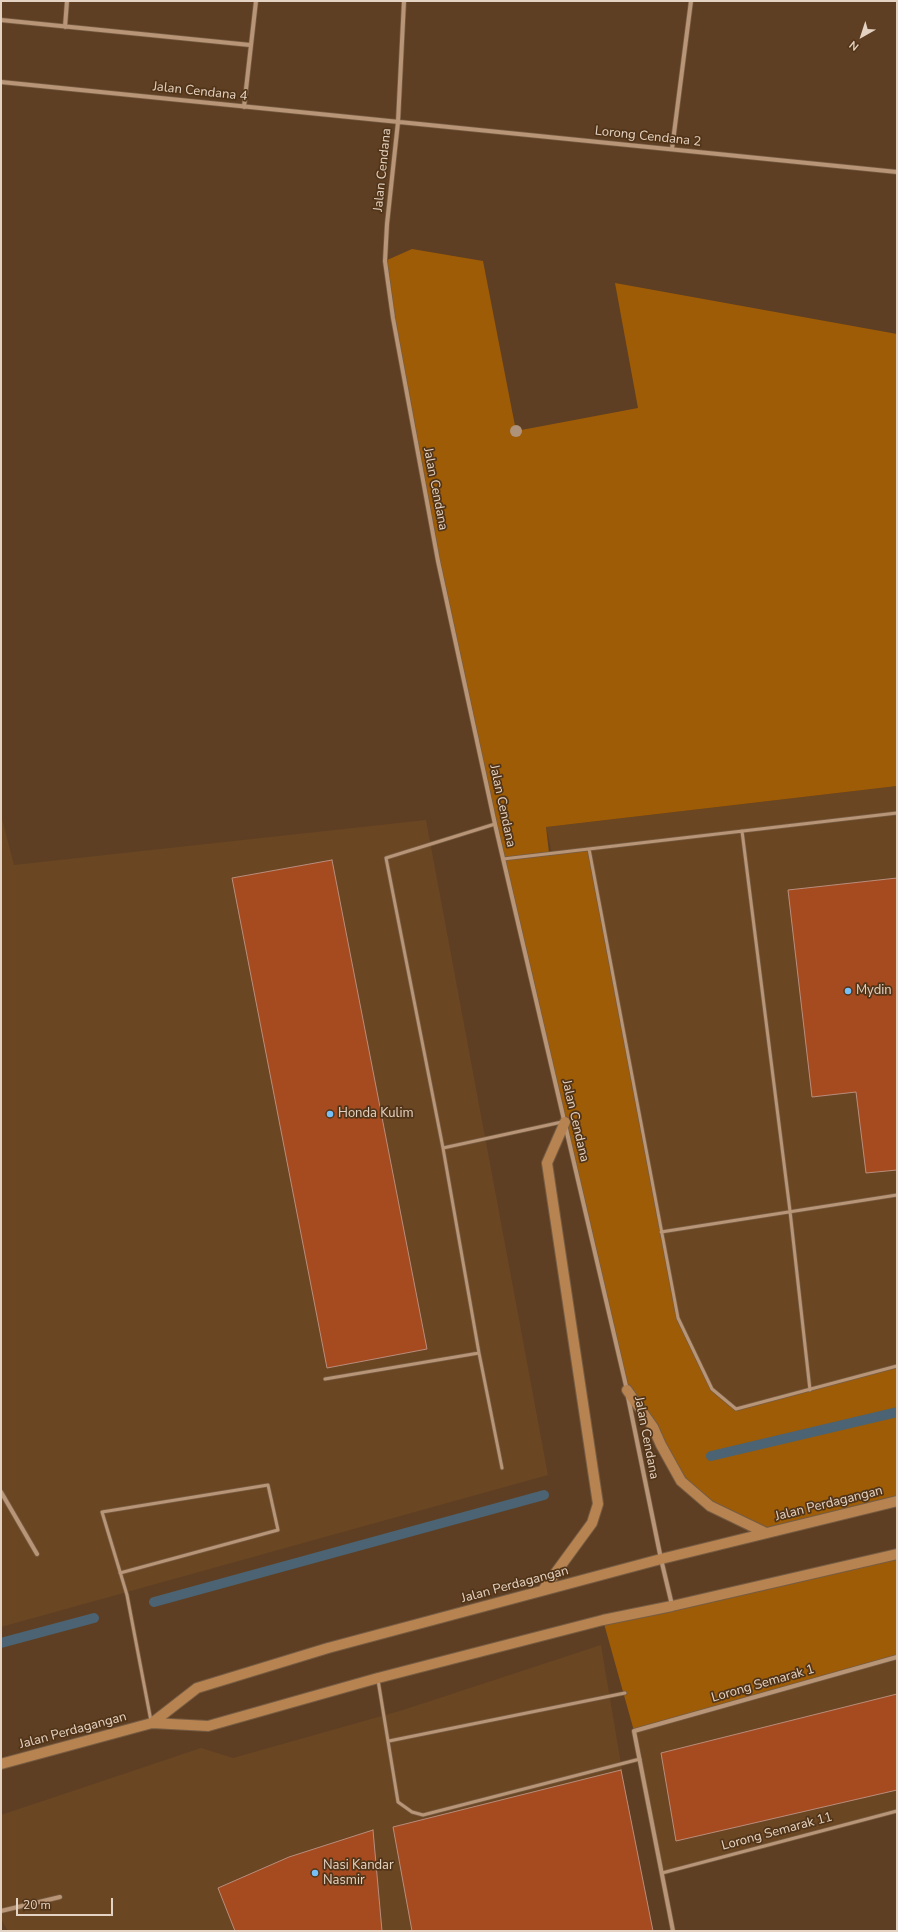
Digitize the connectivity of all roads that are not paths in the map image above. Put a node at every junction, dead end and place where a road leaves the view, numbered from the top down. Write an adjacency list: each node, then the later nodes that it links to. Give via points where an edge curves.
1 (67, 1): 6 (street)
2 (256, 1): 7 (street)
3 (404, 1): 10 (street, Jalan Cendana)
4 (691, 1): 11 (street)
5 (1, 20): 6 (street)
6 (65, 26): 7 (street)
7 (250, 45): 9 (street)
8 (1, 82): 9 (street, Jalan Cendana 4)
9 (244, 107): 10 (street, Jalan Cendana 4)
10 (398, 122): 11 (street, Lorong Cendana 2); 14 (street, Jalan Cendana, via 385,261 438,561)
11 (672, 149): 12 (street, Lorong Cendana 2)
12 (897, 172)
13 (897, 813): 15 (lane)
14 (495, 824): 17 (street, Jalan Cendana); 19 (lane, via 386,858)
15 (742, 831): 16 (lane); 21 (lane)
16 (589, 849): 17 (lane); 22 (lane)
17 (503, 859): 18 (street, Jalan Cendana)
18 (565, 1122): 19 (lane); 26 (street, Jalan Cendana); 36 (main road, via 547,1163 598,1504 592,1523)
19 (443, 1148): 23 (lane)
20 (897, 1195): 21 (lane)
21 (790, 1211): 22 (lane); 27 (lane)
22 (661, 1232): 27 (lane, via 678,1318 712,1389 736,1409)
23 (479, 1353): 25 (lane); 28 (lane)
24 (897, 1366): 27 (lane)
25 (325, 1380)
26 (627, 1390): 31 (main road, via 653,1427 681,1481 710,1506); 34 (street, Jalan Cendana)
27 (810, 1390)
28 (502, 1468)
29 (1, 1492): 32 (street)
30 (897, 1501): 31 (main road, Jalan Perdagangan)
31 (766, 1533): 34 (main road, Jalan Perdagangan)
32 (37, 1554)
33 (897, 1554): 37 (main road, Jalan Perdagangan)
34 (660, 1559): 36 (main road, Jalan Perdagangan); 37 (street, Jalan Cendana)
35 (120, 1573): 35 (lane, via 278,1530 268,1485 102,1512); 41 (lane, via 127,1595)
36 (543, 1590): 41 (main road, Jalan Perdagangan, via 328,1648 197,1688)
37 (672, 1606): 39 (main road, Jalan Perdagangan, via 604,1620)
38 (897, 1657): 43 (street, Lorong Semarak 1, via 634,1731)
39 (378, 1678): 41 (main road, Jalan Perdagangan, via 208,1726); 42 (lane)
40 (625, 1693): 42 (lane)
41 (152, 1723): 44 (main road, Jalan Perdagangan)
42 (389, 1741): 43 (lane, via 398,1802 412,1812 423,1815)
43 (640, 1759): 46 (street)
44 (1, 1764)
45 (897, 1811): 46 (lane, Lorong Semarak 11)
46 (662, 1873): 49 (street)
47 (60, 1896): 48 (street)
48 (1, 1911)
49 (673, 1931)

